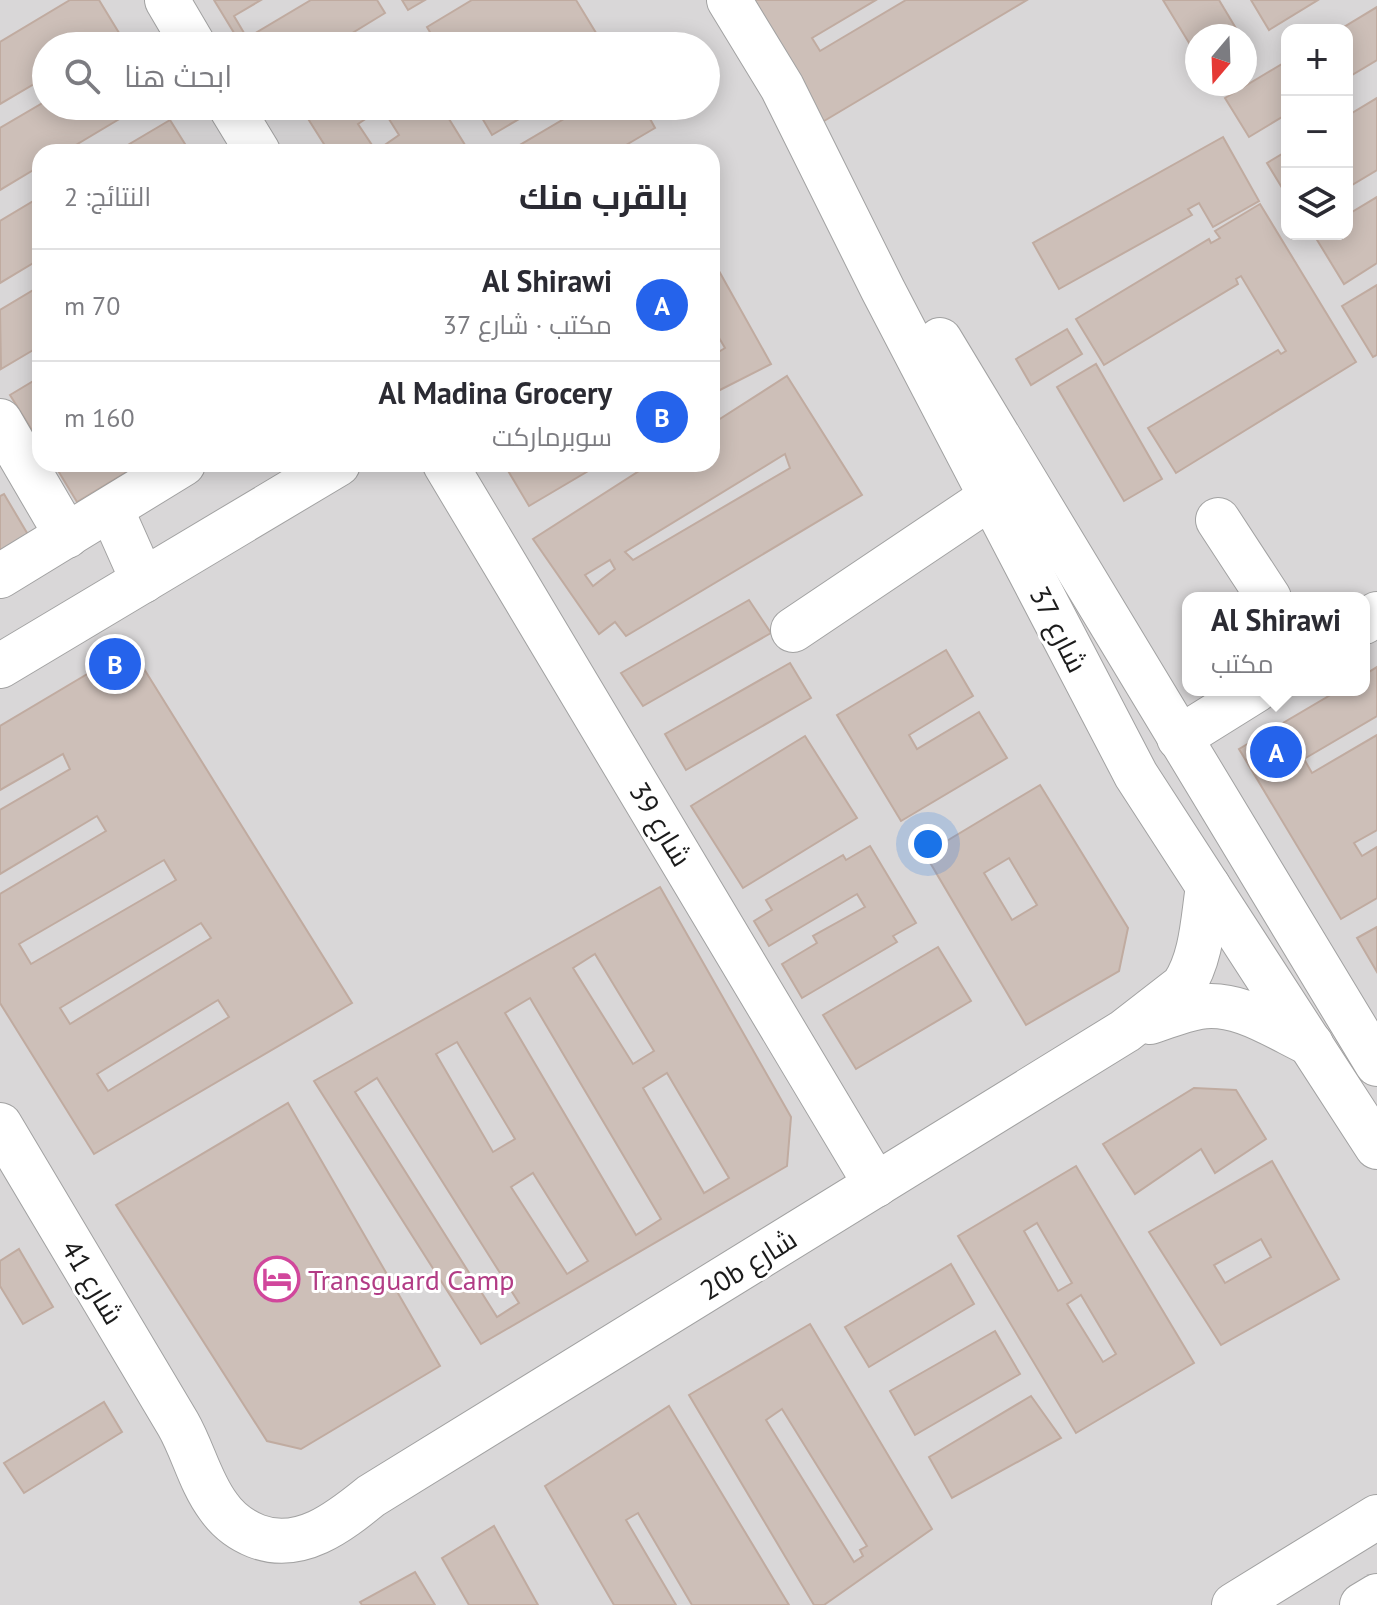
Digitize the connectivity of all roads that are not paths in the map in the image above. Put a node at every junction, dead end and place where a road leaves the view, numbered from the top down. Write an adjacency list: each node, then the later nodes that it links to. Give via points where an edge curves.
1 (167, 0): 3 (street)
2 (729, 0): 4 (street, شارع 37)
3 (186, 32)
4 (782, 87): 11 (street, شارع 37); 21 (street, شارع 37, via 880,233)
5 (239, 120): 6 (street)
6 (253, 144)
7 (0, 421): 14 (street)
8 (170, 472): 12 (street)
9 (325, 472): 16 (street)
10 (450, 472): 28 (street, شارع 39)
11 (991, 497): 18 (street); 22 (street, شارع 37, via 1136,775)
12 (111, 509): 14 (street); 16 (street)
13 (1218, 520): 17 (street)
14 (67, 536): 15 (street)
15 (0, 576)
16 (143, 581): 19 (street)
17 (1265, 592)
18 (793, 630)
19 (0, 666)
20 (1246, 696): 21 (street)
21 (1179, 738): 25 (street, شارع 37)
22 (1208, 886): 23 (street, 20b شارع, via 1198,954 1189,977); 24 (street, شارع 37)
23 (1125, 1031): 24 (street, 20b شارع, via 1214,1006 1250,1015); 28 (street, 20b شارع)
24 (1311, 1044): 27 (street, شارع 37)
25 (1377, 1064)
26 (0, 1125): 29 (street, شارع 41, via 187,1439 240,1500 265,1513 297,1516)
27 (1377, 1147)
28 (876, 1185): 29 (street, 20b شارع)
29 (371, 1496)
30 (1377, 1517): 32 (street)
31 (1377, 1596): 33 (street)
32 (1234, 1605)
33 (1362, 1605)

